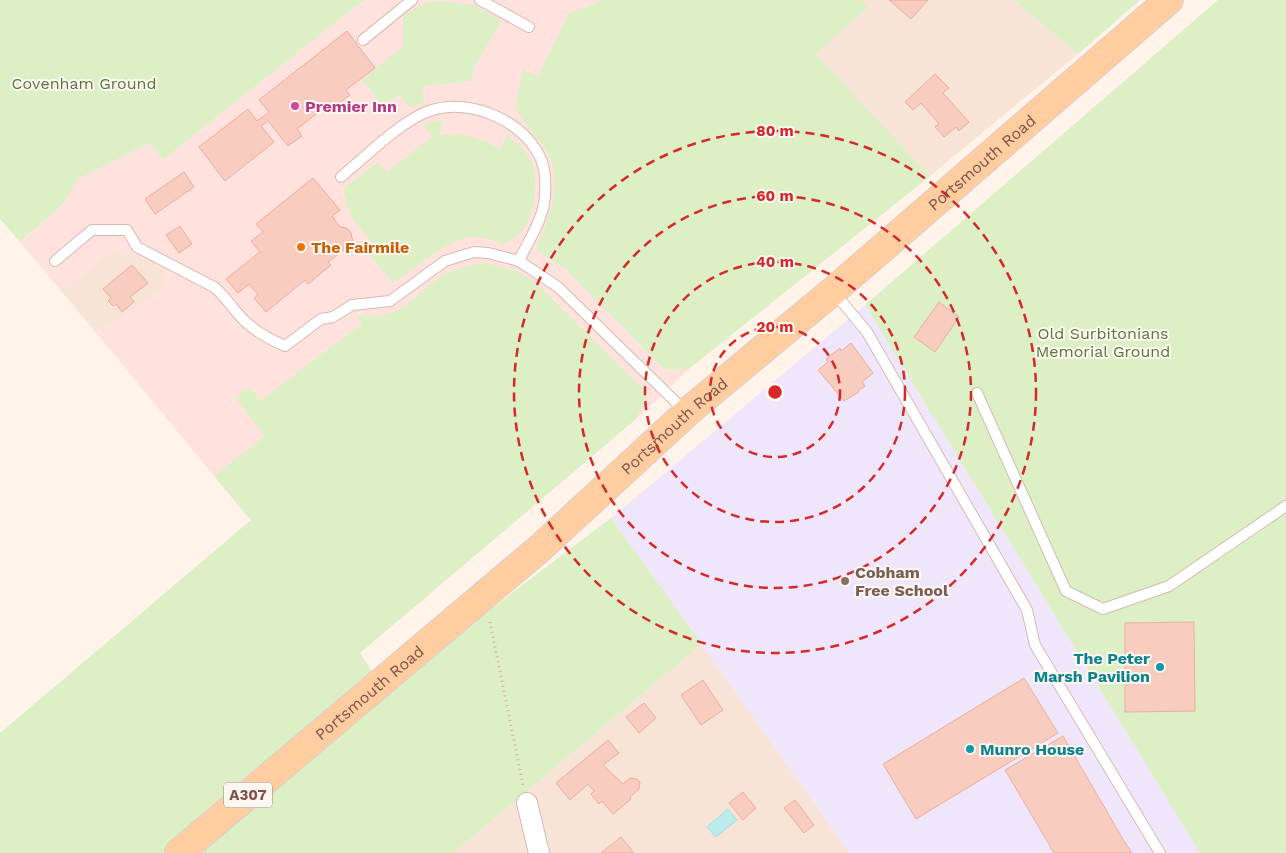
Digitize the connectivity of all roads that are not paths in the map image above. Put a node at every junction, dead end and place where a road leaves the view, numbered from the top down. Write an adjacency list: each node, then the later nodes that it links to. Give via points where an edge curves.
1 (412, 0): 5 (lane)
2 (480, 0): 4 (lane)
3 (1169, 0): 9 (main road, Portsmouth Road / A307)
4 (529, 27)
5 (363, 40)
6 (341, 176): 8 (lane, via 415,117 431,110 468,108 494,115 529,140 543,166 543,206)
7 (55, 261): 8 (lane, via 92,230 127,230 137,247 214,286 240,317 285,346 321,319 332,317 352,305 390,301 429,271 460,255 488,253)
8 (519, 261): 11 (lane, via 558,286)
9 (833, 290): 11 (main road, Portsmouth Road / A307); 16 (lane, via 877,348 1027,610 1035,645)
10 (977, 393): 12 (lane, via 1066,591 1103,609 1169,586)
11 (687, 412): 14 (main road, Portsmouth Road / A307, via 485,595)
12 (1286, 506)
13 (527, 803): 15 (street)
14 (179, 853)
15 (539, 853)
16 (1160, 853)

